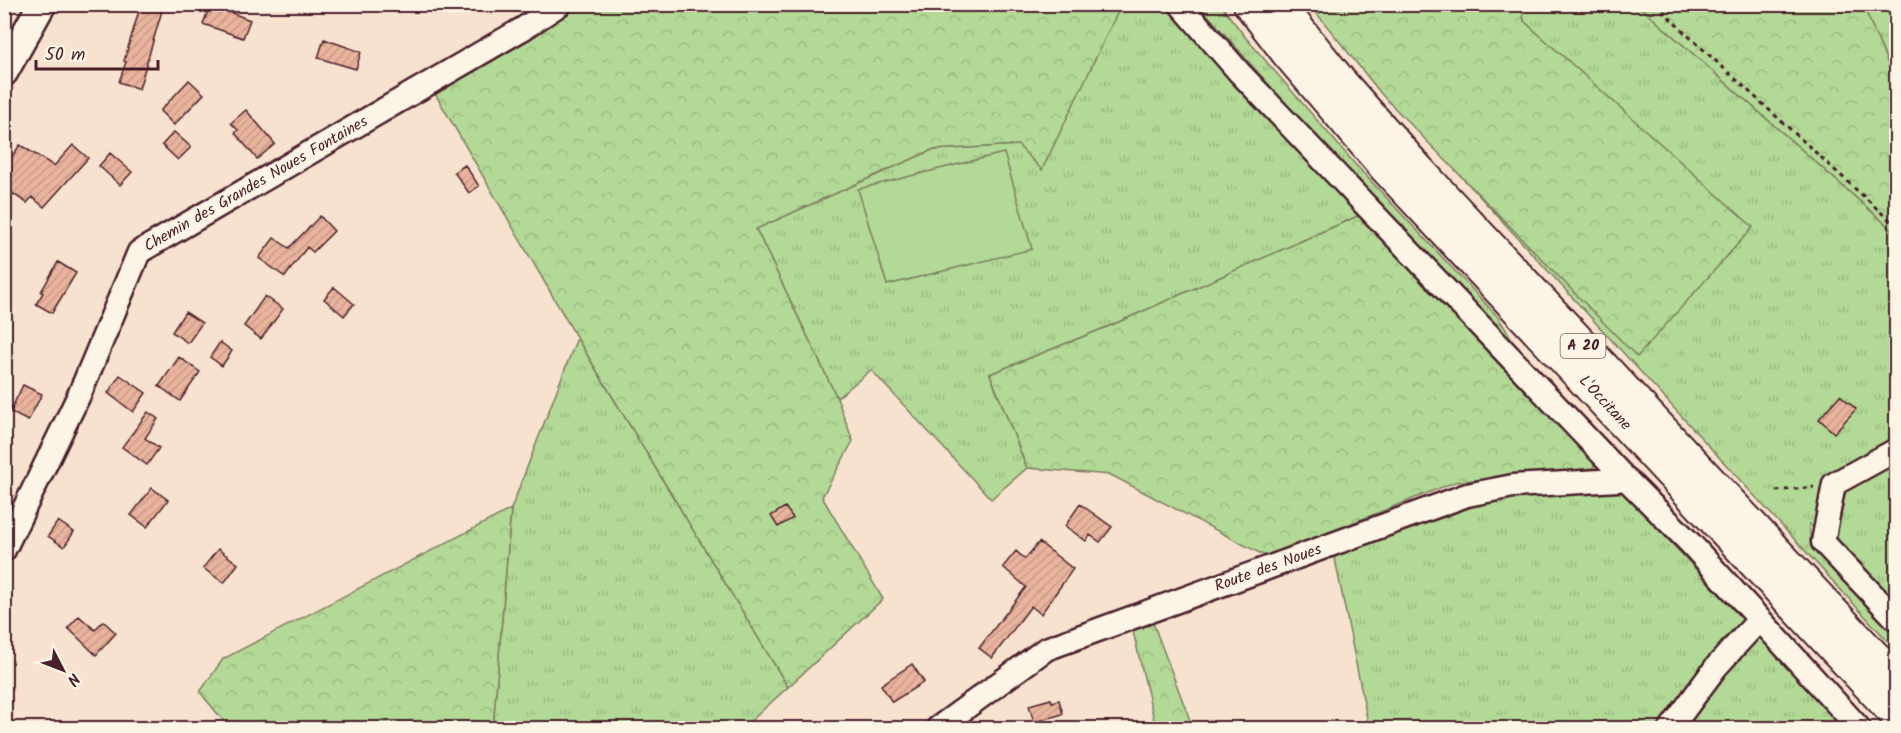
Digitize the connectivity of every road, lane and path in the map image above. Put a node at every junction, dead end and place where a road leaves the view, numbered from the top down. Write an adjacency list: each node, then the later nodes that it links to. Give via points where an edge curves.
1 (42, 4): 7 (main road)
2 (560, 4): 13 (street, Chemin des Grandes Noues Fontaines, via 139,252 80,393)
3 (1180, 4): 10 (street, via 1239,72)
4 (1250, 4): 17 (highway, L'Occitane / A 20, via 1387,169)
5 (1278, 4): 16 (highway, L'Occitane / A 20, via 1419,171)
6 (1656, 4): 8 (path)
7 (4, 72)
8 (1896, 226)
9 (1896, 450): 11 (street)
10 (1623, 476): 15 (street); 18 (street, Route des Noues, via 1618,480 1513,486 1467,495 1046,649)
11 (1834, 484): 12 (path); 14 (street, via 1823,542)
12 (1776, 491)
13 (4, 550)
14 (1896, 619)
15 (1759, 620): 19 (street, via 1716,667); 20 (street)
16 (1896, 680)
17 (1896, 714)
18 (938, 729)
19 (1671, 729)
20 (1858, 729)

